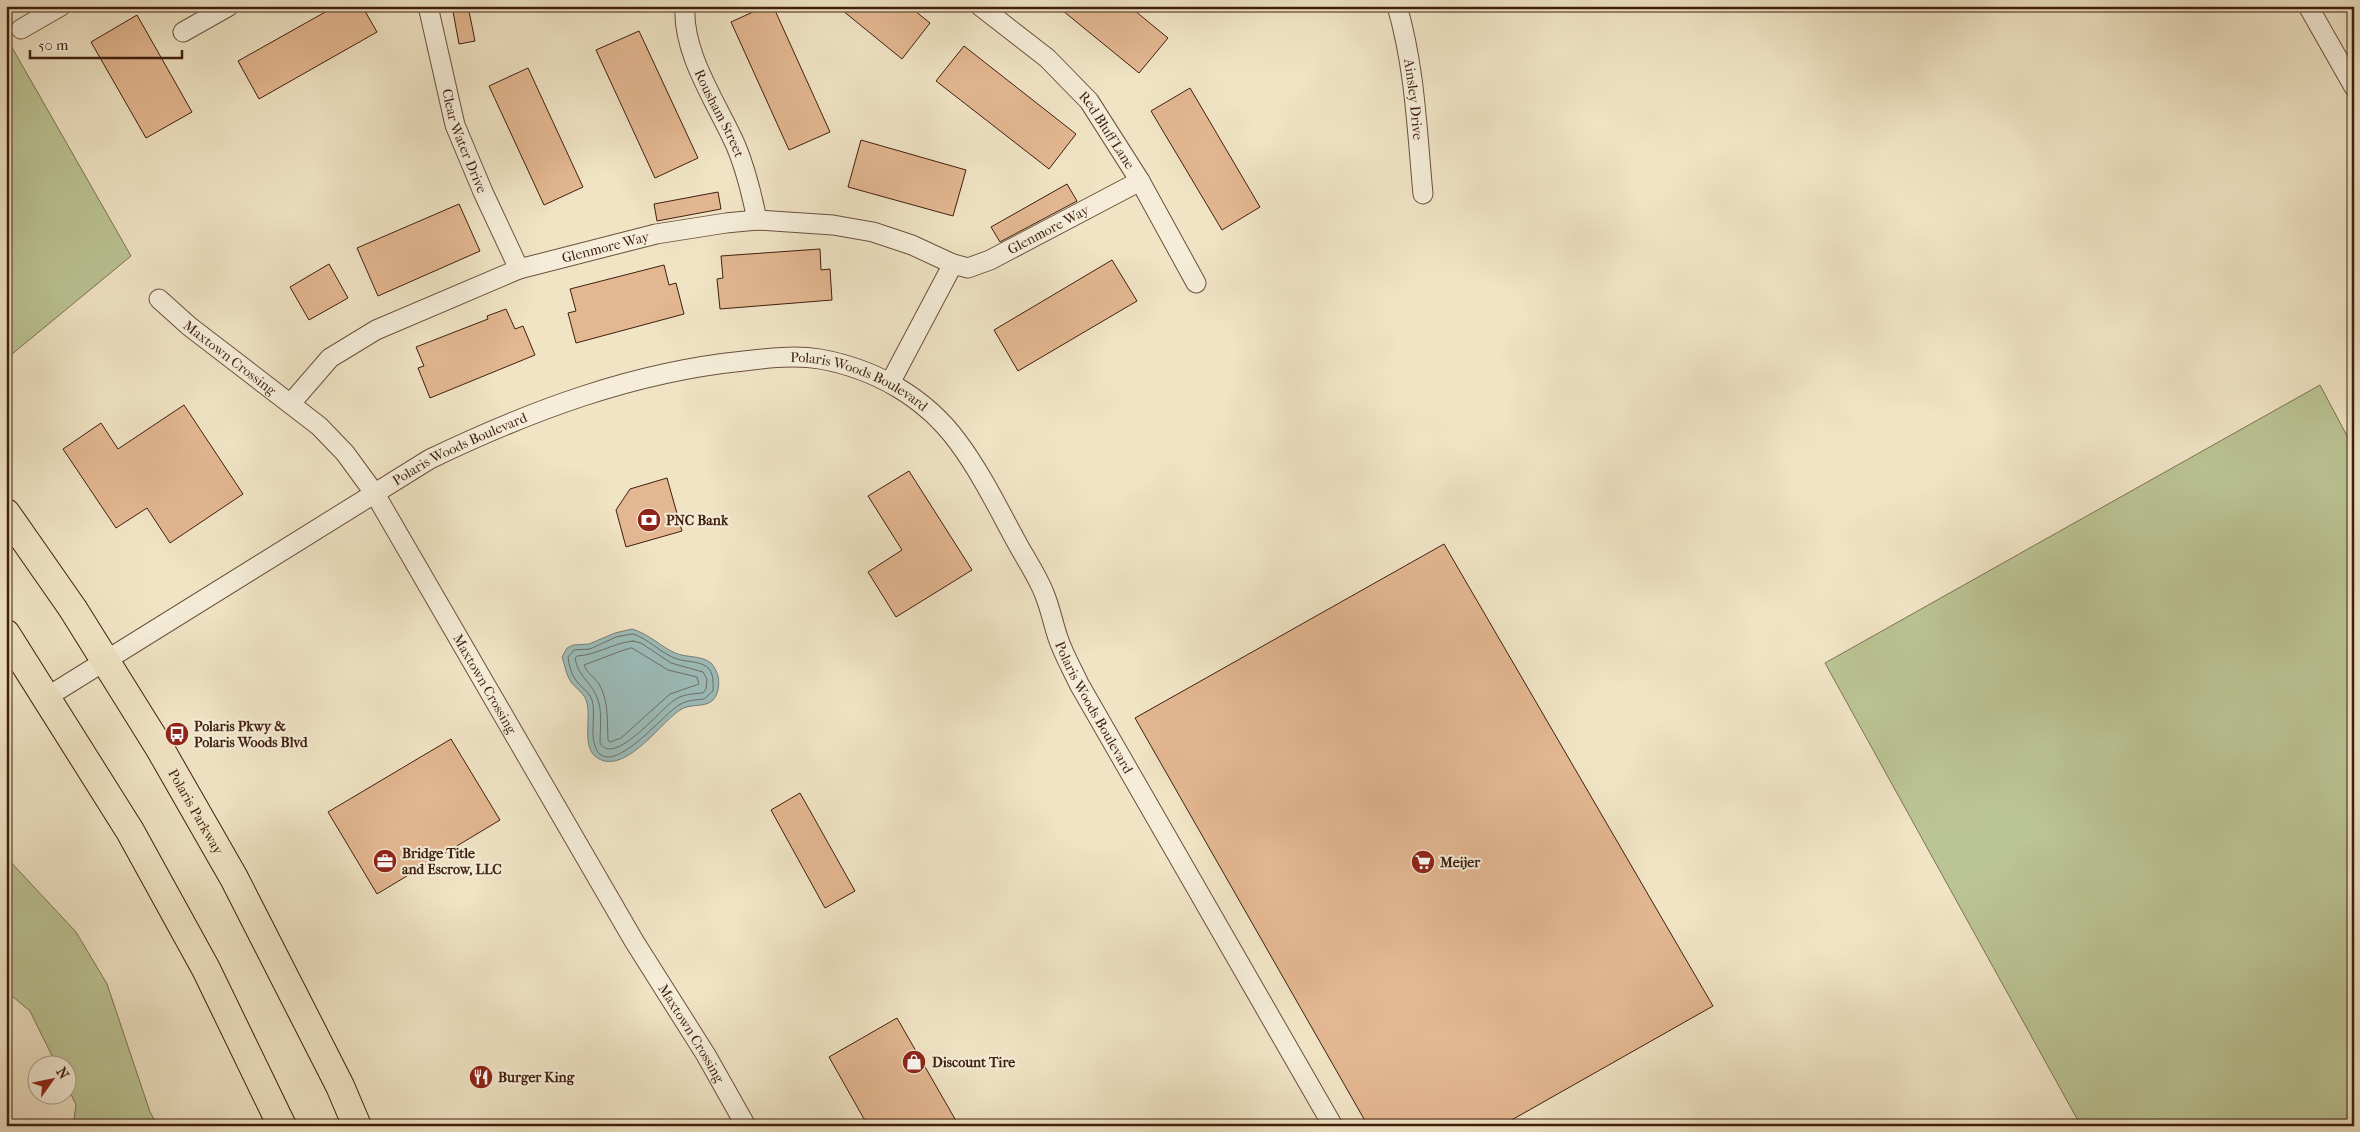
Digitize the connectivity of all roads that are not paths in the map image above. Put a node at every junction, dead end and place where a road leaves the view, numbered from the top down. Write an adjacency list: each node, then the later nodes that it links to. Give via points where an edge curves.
1 (61, 6): 8 (street)
2 (229, 6): 9 (street)
3 (428, 6): 15 (street, Clear Water Drive, via 455,125 482,192)
4 (686, 6): 13 (street, Rousham Street, via 684,24 691,49 736,147 750,184)
5 (980, 6): 11 (street, Red Bluff Lane, via 1047,58 1089,101)
6 (1397, 6): 12 (street, Ainsley Drive, via 1410,62)
7 (2308, 6): 10 (street)
8 (21, 29)
9 (183, 32)
10 (2354, 87)
11 (1140, 181): 14 (street, Glenmore Way, via 990,260 968,268); 16 (street, Red Bluff Lane)
12 (1423, 194)
13 (757, 220): 14 (street, Glenmore Way, via 833,225 873,232); 15 (street, Glenmore Way, via 656,234)
14 (953, 264): 18 (street)
15 (519, 269): 19 (street, Glenmore Way, via 376,330 330,358)
16 (1196, 283)
17 (159, 299): 19 (street, Maxtown Crossing, via 204,338)
18 (890, 383): 20 (street, Polaris Woods Boulevard, via 850,366 818,359 785,357 723,363 662,374 602,389 486,432 430,459); 28 (street, Polaris Woods Boulevard, via 936,416 972,462 1044,592 1058,640 1079,684)
19 (291, 403): 20 (street, Maxtown Crossing, via 319,426)
20 (375, 494): 23 (street, Polaris Woods Boulevard); 27 (street, Maxtown Crossing, via 634,941 706,1055)
21 (6, 513): 23 (main road, Polaris Parkway)
22 (6, 634): 24 (main road)
23 (106, 661): 24 (street, Polaris Woods Boulevard); 26 (main road, Polaris Parkway, via 234,878 340,1086)
24 (47, 697): 25 (main road, via 154,874 206,969)
25 (282, 1126)
26 (357, 1126)
27 (746, 1126)
28 (1333, 1126)

